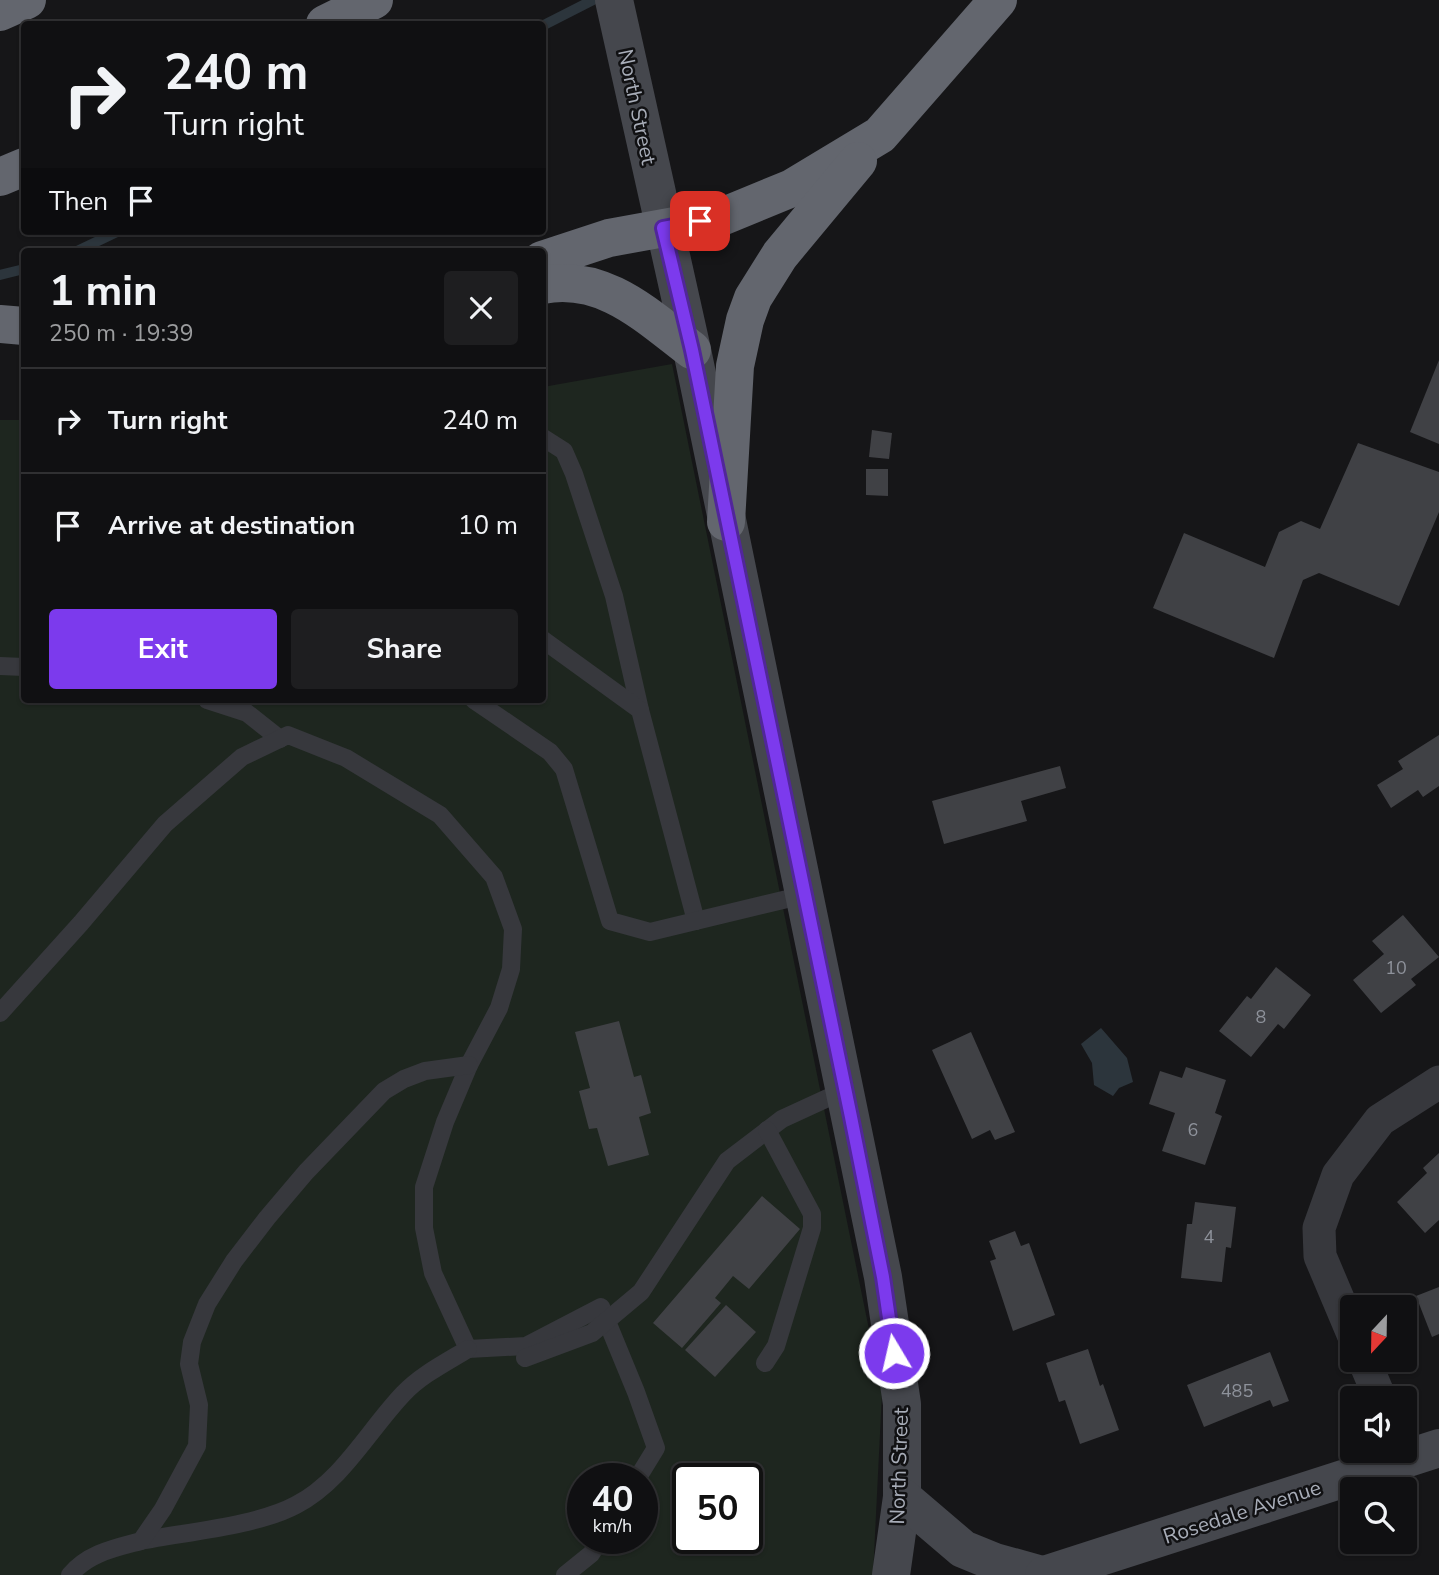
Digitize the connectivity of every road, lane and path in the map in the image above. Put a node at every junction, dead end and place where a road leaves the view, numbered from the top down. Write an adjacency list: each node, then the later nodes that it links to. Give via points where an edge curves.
1 (26, 0): 5 (highway)
2 (374, 0): 6 (highway)
3 (614, 0): 10 (main road, North Street)
4 (998, 0): 7 (highway)
5 (0, 12)
6 (331, 21)
7 (880, 135): 10 (highway, via 768,199 719,218); 17 (highway, via 786,247 753,298 735,366)
8 (21, 168): 9 (highway)
9 (0, 177)
10 (663, 228): 11 (highway, via 609,238); 15 (main road, North Street)
11 (546, 259)
12 (546, 285): 15 (highway, via 582,284 613,293)
13 (0, 324): 14 (highway)
14 (21, 326)
15 (692, 350): 17 (main road, North Street)
16 (546, 440): 23 (lane, via 564,452 574,474 614,596)
17 (726, 522): 25 (main road, North Street)
18 (546, 642): 23 (lane)
19 (0, 666): 20 (lane)
20 (21, 667)
21 (215, 703): 24 (lane, via 247,713)
22 (478, 703): 26 (lane, via 550,752 564,769 610,921 650,932)
23 (640, 710): 26 (lane)
24 (280, 739): 27 (lane, via 242,757 164,824); 28 (lane, via 288,735 346,758 440,815 495,877 513,929 511,969 499,1009)
25 (804, 895): 26 (lane); 30 (main road, North Street)
26 (696, 921)
27 (0, 1013)
28 (469, 1065): 34 (lane, via 424,1187 433,1273); 40 (lane, via 425,1071 384,1091 306,1172 234,1261 207,1304 192,1342 189,1364 199,1405 197,1446)
29 (1439, 1082): 32 (street, via 1380,1120 1338,1175 1319,1228 1320,1256)
30 (845, 1090): 31 (lane); 39 (main road, North Street, via 883,1277 902,1404)
31 (767, 1130): 33 (lane, via 727,1161 641,1292); 36 (lane, via 812,1214 812,1228 776,1346)
32 (1340, 1303)
33 (606, 1321): 34 (lane, via 601,1307 526,1346); 35 (lane, via 592,1333); 37 (lane, via 656,1448)
34 (468, 1349): 40 (lane, via 404,1392 332,1479 297,1505 261,1518)
35 (526, 1358)
36 (765, 1363)
37 (647, 1463)
38 (1385, 1463): 45 (main road, Rosedale Avenue)
39 (902, 1497): 44 (main road, North Street); 45 (main road, via 963,1549)
40 (141, 1541): 42 (lane, via 102,1552 79,1564)
41 (591, 1554): 43 (lane)
42 (70, 1575)
43 (565, 1575)
44 (891, 1575)
45 (1043, 1575)

